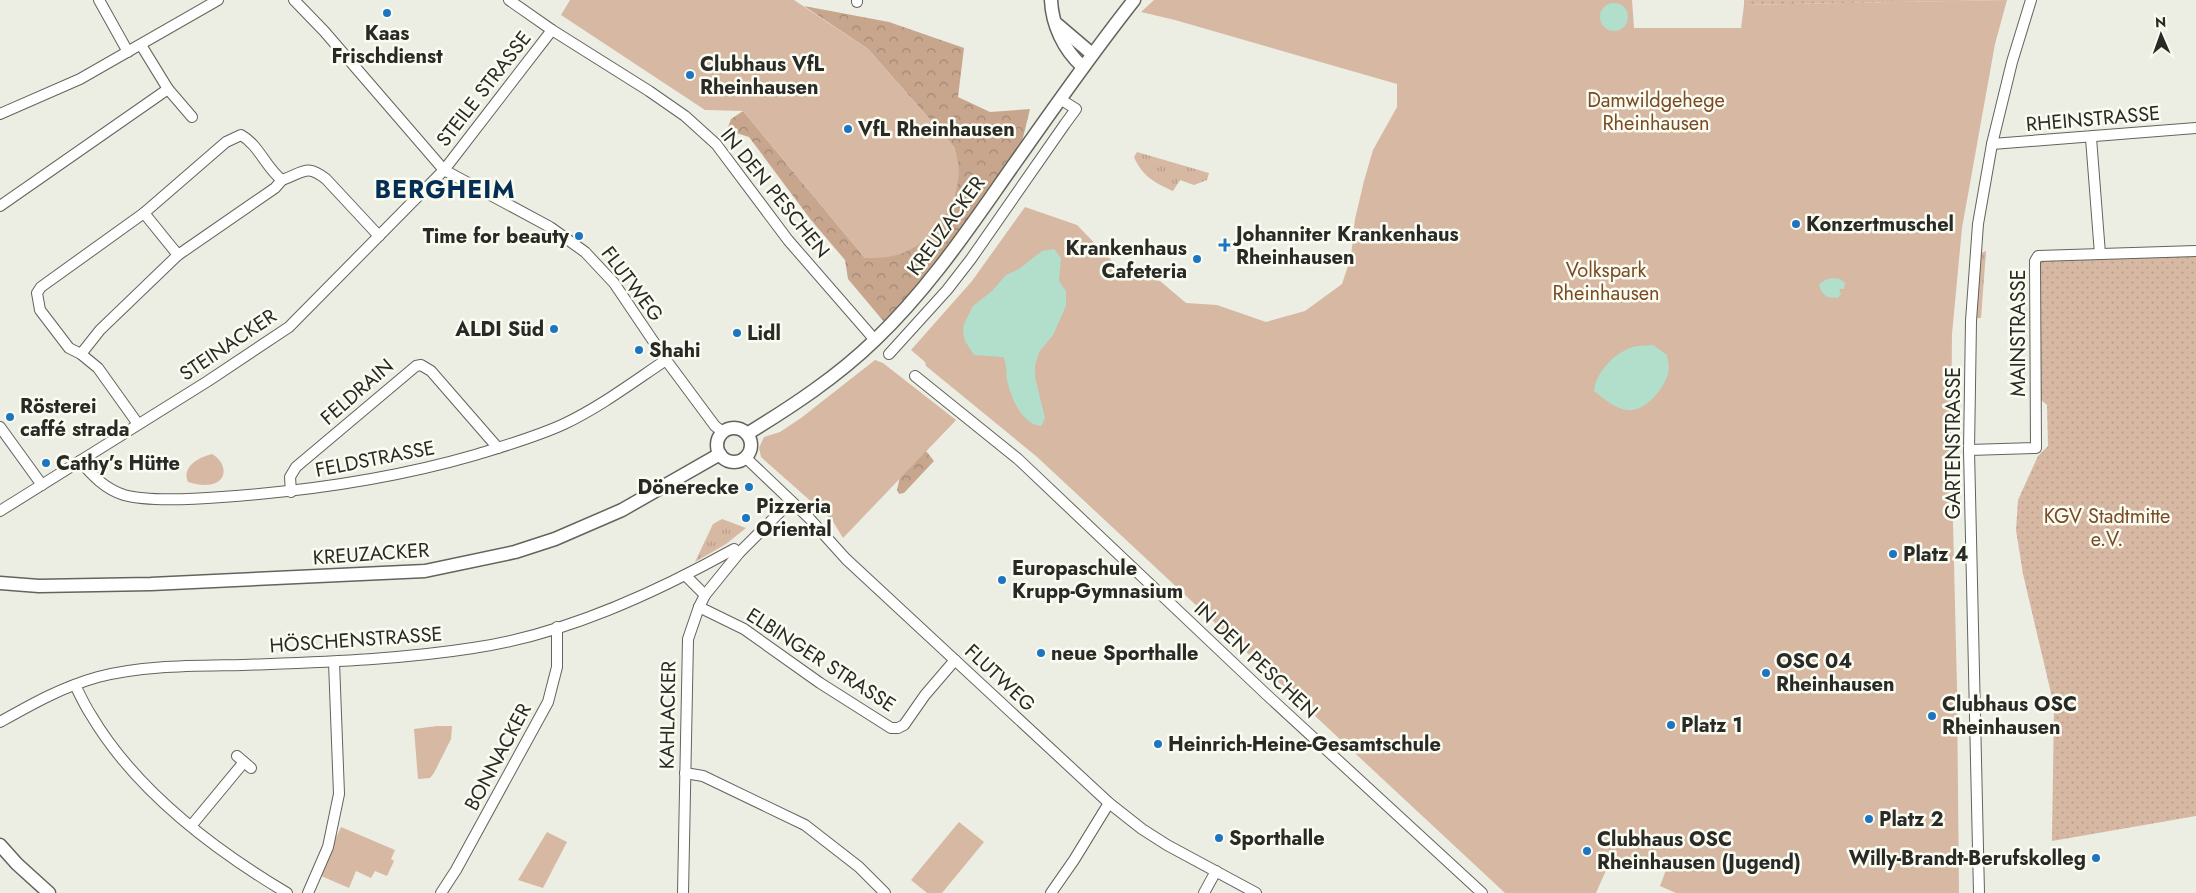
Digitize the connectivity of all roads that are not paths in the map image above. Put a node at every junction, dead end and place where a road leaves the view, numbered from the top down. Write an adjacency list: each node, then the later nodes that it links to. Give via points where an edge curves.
1 (99, 0): 11 (street)
2 (218, 0): 10 (street)
3 (294, 0): 23 (street, FLUTWEG)
4 (509, 0): 9 (street, IN DEN PESCHEN)
5 (1051, 0): 8 (street)
6 (1134, 0): 12 (street, KREUZACKER)
7 (2031, 0): 22 (street, GARTENSTRASSE)
8 (1054, 21): 12 (street); 13 (street, via 1062,42)
9 (552, 30): 23 (street, STEILE STRASSE); 31 (street, IN DEN PESCHEN, via 685,116 716,144 788,240)
10 (141, 45): 11 (street); 14 (street)
11 (128, 52): 17 (street, via 65,86)
12 (1092, 54): 13 (street, KREUZACKER)
13 (1082, 66): 15 (street, KREUZACKER)
14 (168, 89): 18 (street); 25 (street)
15 (1060, 99): 16 (street, KREUZACKER); 19 (street, via 1076,108)
16 (1050, 113): 19 (street); 31 (street, KREUZACKER, via 939,271)
17 (0, 114)
18 (192, 117)
19 (1066, 124): 33 (street, via 971,259)
20 (2196, 128): 21 (street, RHEINSTRASSE)
21 (2091, 138): 22 (street, RHEINSTRASSE); 29 (street)
22 (1992, 144): 41 (street, GARTENSTRASSE, via 1978,224 1971,321)
23 (444, 170): 27 (street, STEINACKER); 34 (street, FLUTWEG, via 550,226 585,252 614,283)
24 (282, 180): 26 (street, via 249,139 241,135 226,142); 27 (street, via 312,169 318,172); 30 (street)
25 (0, 206)
26 (144, 213): 30 (street); 32 (street, via 40,287 40,310 68,348)
27 (378, 236): 36 (street, STEINACKER, via 289,327)
28 (2196, 251): 29 (street, MAINSTRASSE)
29 (2100, 254): 41 (street, MAINSTRASSE, via 2042,255 2036,258 2036,448)
30 (178, 255): 32 (street)
31 (875, 340): 39 (street, KREUZACKER, via 816,389)
32 (81, 354): 36 (street, via 98,368)
33 (888, 354)
34 (666, 360): 38 (street, FLUTWEG, via 715,426); 40 (street, FELDSTRASSE, via 596,407 562,424)
35 (915, 376): 74 (street, IN DEN PESCHEN, via 1018,459)
36 (138, 424): 44 (street, STEINACKER)
37 (0, 427): 45 (street)
38 (723, 432): 39 (street, via 736,428); 42 (street, via 717,445)
39 (747, 434): 43 (street, via 750,446)
40 (498, 448): 46 (street, FELDSTRASSE, via 444,464); 46 (street, FELDRAIN, via 431,371 421,365 416,366 296,467 290,477)
41 (1969, 450): 75 (street, GARTENSTRASSE)
42 (720, 454): 43 (street, via 729,461); 51 (street, KREUZACKER, via 622,510 563,536 515,552 425,571 151,584 39,586)
43 (745, 457): 47 (street, FLUTWEG)
44 (80, 461): 45 (street, STEINACKER); 46 (street, FELDSTRASSE, via 110,489 126,495 197,498)
45 (42, 485): 48 (street, STEINACKER)
46 (291, 492)
47 (791, 501): 49 (street, KAHLACKER); 55 (street, FLUTWEG, via 846,559)
48 (0, 511)
49 (739, 553): 50 (street, via 734,549); 52 (street, KAHLACKER)
50 (686, 576): 52 (street); 54 (street, HÖSCHENSTRASSE)
51 (0, 583)
52 (706, 595): 53 (street, KAHLACKER)
53 (699, 606): 55 (street, ELBINGER STRASSE, via 744,629 891,728 904,725); 60 (street, KAHLACKER, via 688,639)
54 (557, 628): 56 (street, HÖSCHENSTRASSE, via 474,648); 68 (street, BONNACKER, via 557,666 548,702)
55 (955, 660): 61 (street, FLUTWEG)
56 (334, 662): 57 (street, HÖSCHENSTRASSE, via 135,670); 67 (street, via 339,794 328,847)
57 (75, 685): 58 (street, HÖSCHENSTRASSE); 62 (street, via 90,714 118,754)
58 (0, 722)
59 (244, 762): 62 (street)
60 (685, 773): 69 (street, KAHLACKER); 70 (street, via 703,776 805,825 859,867)
61 (1109, 803): 64 (street, FLUTWEG, via 1167,845); 71 (street)
62 (191, 826): 66 (street)
63 (0, 844): 65 (street)
64 (1216, 871): 72 (street); 73 (street, FLUTWEG)
65 (49, 893)
66 (288, 893)
67 (308, 893)
68 (441, 893)
69 (683, 893)
70 (885, 893)
71 (1051, 893)
72 (1204, 893)
73 (1256, 893)
74 (1482, 893)
75 (1979, 893)

